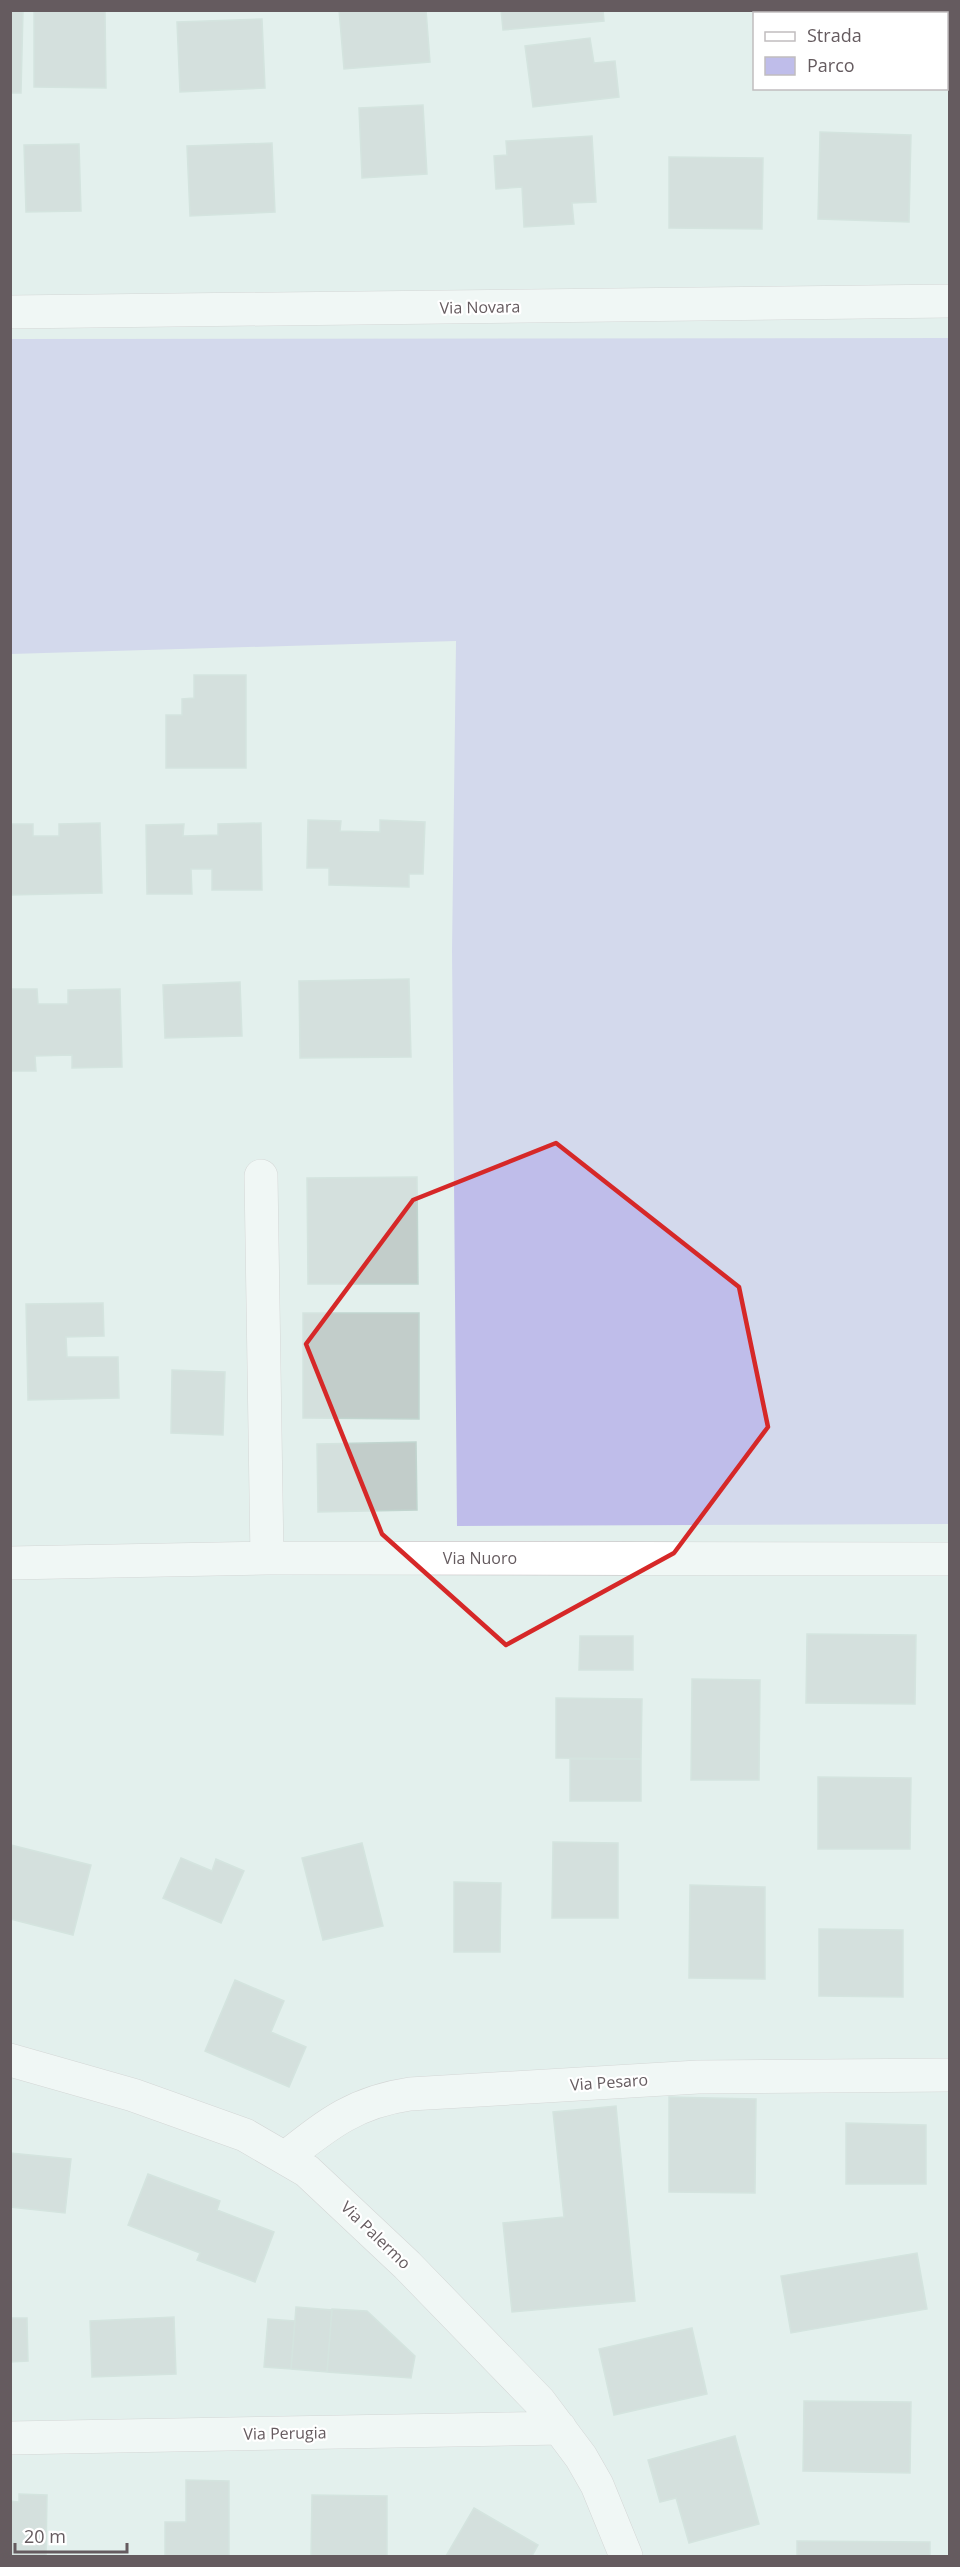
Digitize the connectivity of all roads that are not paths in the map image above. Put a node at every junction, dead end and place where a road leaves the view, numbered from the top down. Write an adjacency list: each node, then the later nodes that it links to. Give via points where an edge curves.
1 (950, 301): 2 (street, Via Novara)
2 (10, 312)
3 (261, 1176): 4 (street)
4 (267, 1558): 5 (street, Via Nuoro); 6 (street, Via Nuoro)
5 (950, 1559)
6 (10, 1563)
7 (10, 2060): 9 (street, Via Palermo, via 133,2095 245,2135)
8 (950, 2075): 9 (street, Via Pesaro, via 698,2076 410,2094 388,2097 347,2112)
9 (286, 2157): 10 (street, Via Palermo, via 325,2186 407,2265 515,2373)
10 (560, 2428): 11 (street, Via Perugia); 12 (street, Via Palermo, via 597,2485)
11 (10, 2438)
12 (626, 2556)

